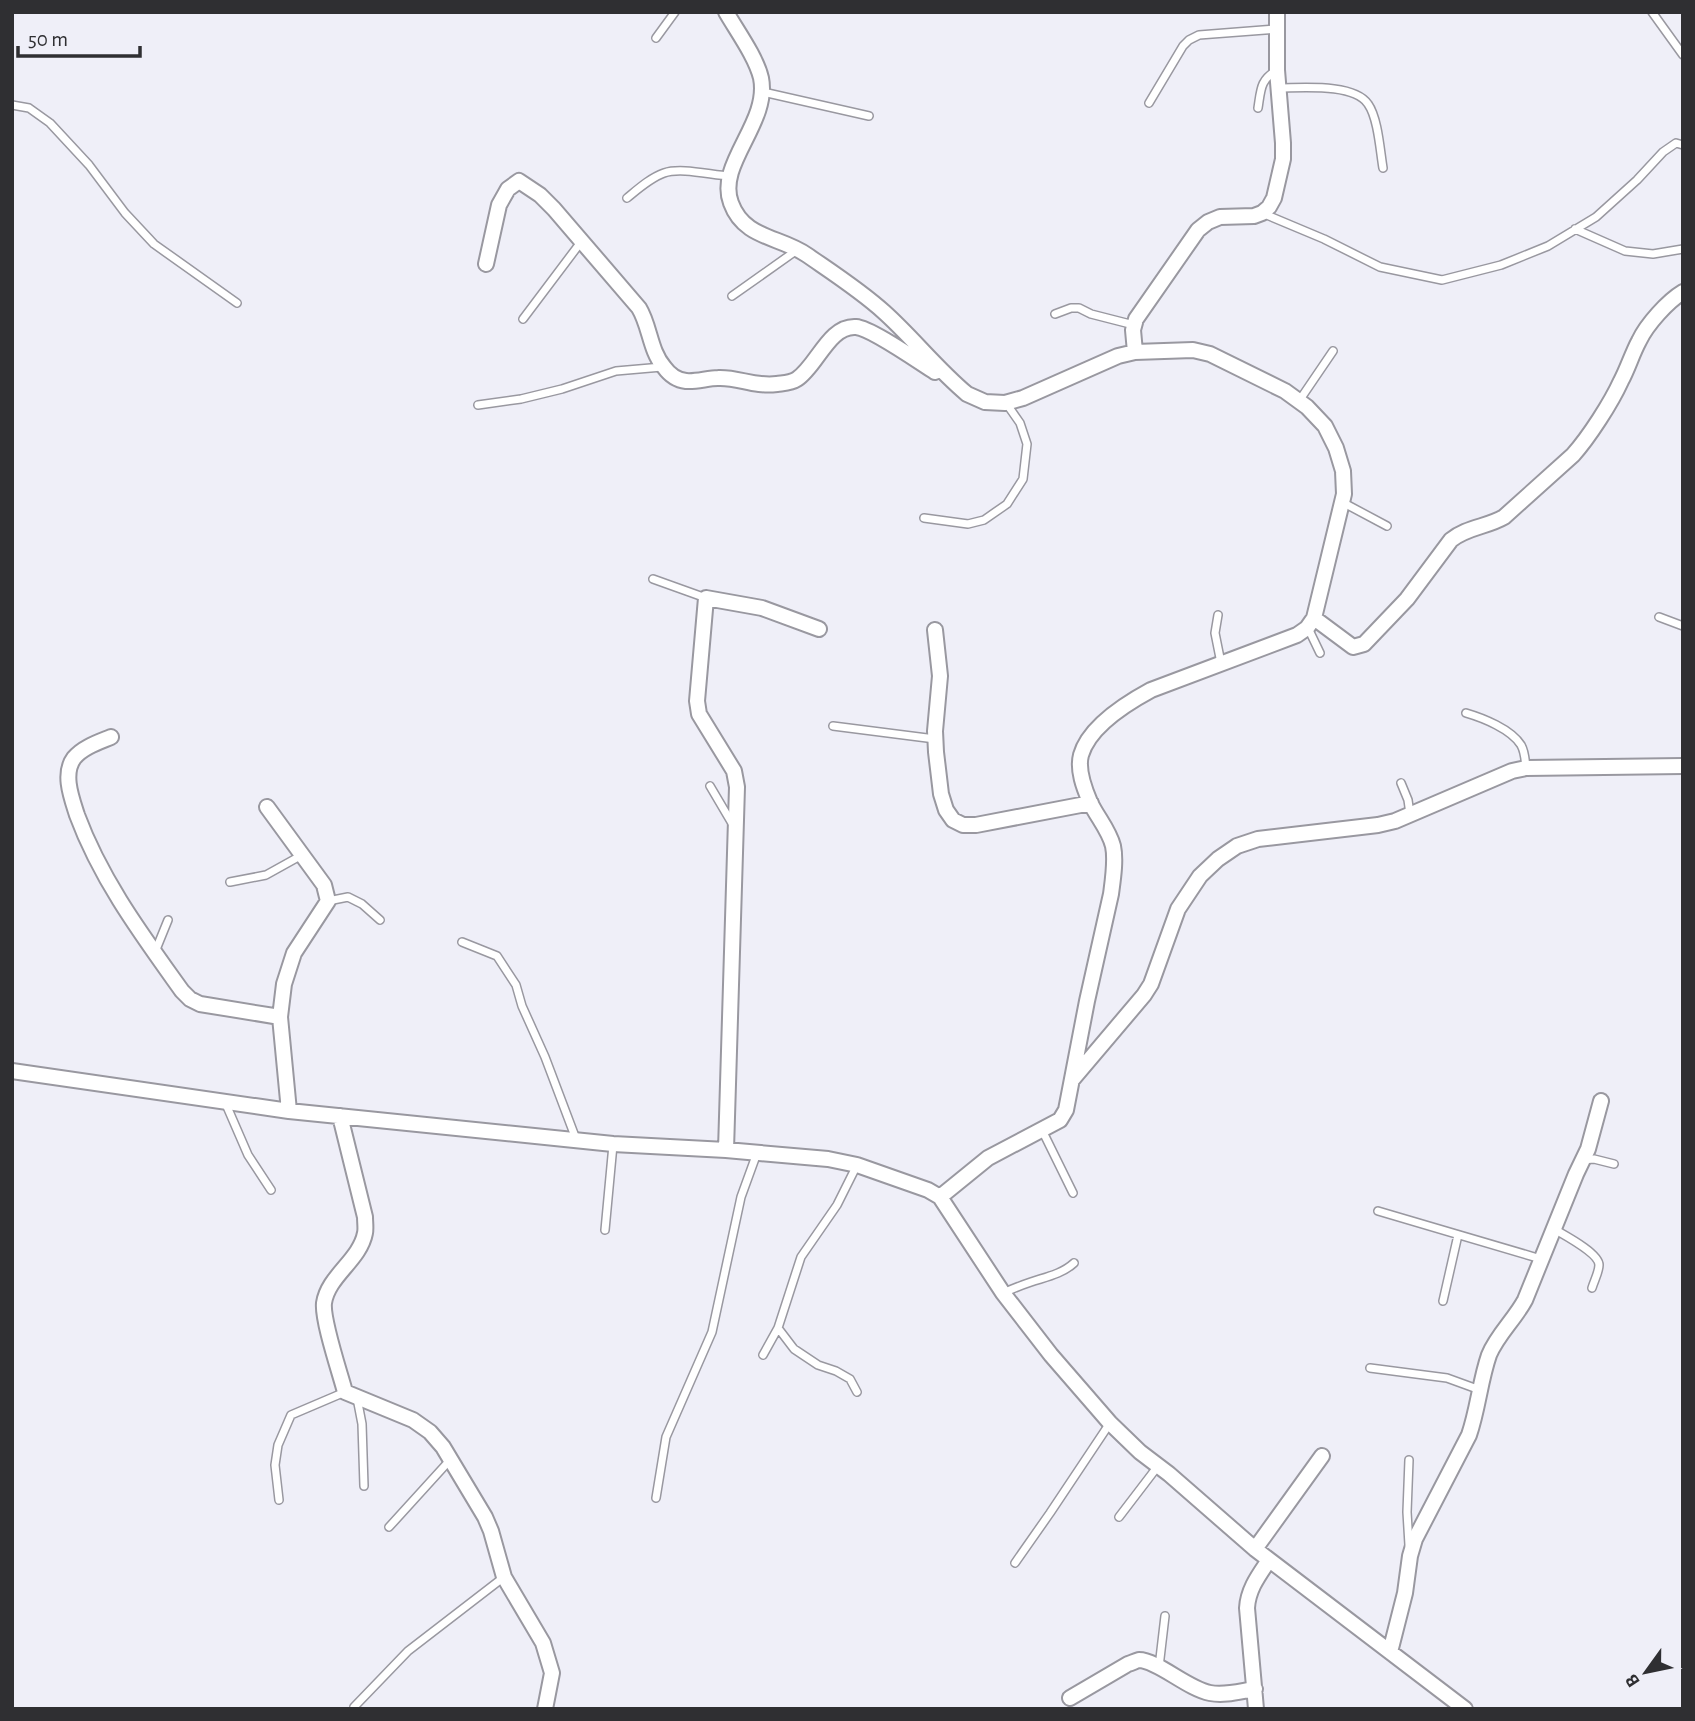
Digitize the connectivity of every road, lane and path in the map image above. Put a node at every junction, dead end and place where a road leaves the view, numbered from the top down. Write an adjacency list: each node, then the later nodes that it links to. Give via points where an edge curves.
1 (675, 12): 6 (lane)
2 (726, 12): 10 (street, via 760,75)
3 (1277, 12): 5 (street)
4 (1652, 12): 7 (lane)
5 (1277, 29): 8 (street); 11 (lane, via 1212,33 1189,40)
6 (656, 38)
7 (1683, 55)
8 (1277, 70): 9 (street); 13 (lane, via 1261,84)
9 (1279, 88): 16 (lane, via 1346,90 1359,96 1368,103 1376,125); 19 (street, via 1283,159 1274,198)
10 (763, 92): 14 (lane); 17 (street)
11 (1149, 103)
12 (12, 105): 27 (lane, via 29,108 50,122 154,244)
13 (1258, 107)
14 (869, 116)
15 (1683, 145): 20 (lane, via 1676,143 1663,152 1596,216)
16 (1383, 168)
17 (730, 176): 18 (lane, via 665,173); 22 (street, via 730,202 740,219 755,232)
18 (627, 198)
19 (1262, 213): 20 (lane, via 1380,267 1442,280 1501,265); 30 (street, via 1220,217 1198,230)
20 (1575, 229): 23 (lane, via 1625,251 1653,254)
21 (581, 241): 24 (street, via 540,195 519,181 499,205); 29 (lane); 33 (street, via 639,308)
22 (798, 249): 26 (lane); 34 (street, via 873,302)
23 (1683, 249)
24 (486, 264)
25 (1683, 292): 45 (street, via 1640,338 1620,383 1573,455 1504,517 1451,540 1407,599 1364,643 1353,647)
26 (732, 296)
27 (237, 303)
28 (1055, 314): 30 (lane, via 1079,309)
29 (523, 319)
30 (1135, 325): 32 (street)
31 (1334, 351): 35 (lane)
32 (1135, 352): 35 (street, via 1193,349 1210,354); 36 (street)
33 (663, 367): 34 (street, via 673,377 687,381 790,382 805,372 834,336 855,327); 37 (lane, via 616,371 562,389)
34 (954, 383): 36 (street, via 985,402)
35 (1299, 401): 38 (street, via 1325,426 1336,448 1343,471)
36 (1005, 403): 39 (lane, via 1020,423 1027,444 1023,479 1007,504 984,520 968,524)
37 (478, 405)
38 (1342, 502): 40 (lane); 45 (street)
39 (924, 517)
40 (1387, 526)
41 (653, 579): 42 (lane)
42 (706, 598): 47 (street, via 762,608); 62 (street, via 697,701 699,714 734,771)
43 (1219, 615): 50 (lane, via 1215,633)
44 (1659, 617): 46 (lane)
45 (1311, 623): 49 (lane); 50 (street, via 1297,635)
46 (1683, 626)
47 (819, 629)
48 (934, 630): 54 (street, via 940,676)
49 (1320, 653)
50 (1221, 664): 59 (street, via 1151,690 1089,737 1081,756 1081,778)
51 (1466, 713): 56 (lane, via 1486,719 1520,743)
52 (833, 726): 54 (lane)
53 (111, 737): 69 (street, via 74,759 69,771 70,795 104,875)
54 (936, 739): 59 (street, via 946,810 963,825)
55 (1683, 766): 56 (street)
56 (1526, 768): 61 (street)
57 (1401, 783): 61 (lane)
58 (709, 786): 62 (lane)
59 (1091, 803): 72 (street, via 1113,847 1113,880)
60 (267, 807): 63 (street)
61 (1410, 814): 72 (street, via 1378,825 1258,839 1218,859 1178,909 1144,995)
62 (736, 828): 80 (street)
63 (302, 855): 64 (lane, via 266,875); 65 (street, via 324,885)
64 (230, 882)
65 (328, 901): 67 (lane, via 348,897); 70 (street, via 294,953)
66 (168, 920): 69 (lane)
67 (380, 920)
68 (462, 942): 78 (lane, via 497,956 516,985)
69 (155, 953): 70 (street, via 190,999)
70 (279, 1017): 75 (street)
71 (12, 1071): 73 (street)
72 (1071, 1081): 77 (street, via 1066,1110 1060,1120)
73 (225, 1101): 75 (street); 85 (lane, via 248,1155)
74 (1601, 1101): 82 (street)
75 (289, 1111): 76 (street)
76 (340, 1116): 78 (street); 102 (street, via 366,1233 324,1303)
77 (1042, 1130): 86 (lane); 87 (street, via 988,1158)
78 (576, 1140): 79 (street)
79 (613, 1144): 80 (street); 90 (lane)
80 (726, 1150): 81 (street)
81 (758, 1153): 84 (street); 109 (lane, via 741,1198 712,1332 666,1437)
82 (1582, 1161): 83 (lane); 89 (street)
83 (1614, 1164)
84 (857, 1165): 87 (street); 97 (lane, via 801,1257)
85 (271, 1190)
86 (1073, 1193)
87 (940, 1197): 95 (street)
88 (1378, 1211): 91 (lane)
89 (1554, 1229): 92 (street); 94 (lane, via 1597,1258)
90 (605, 1230)
91 (1458, 1235): 92 (lane); 96 (lane)
92 (1542, 1259): 100 (street, via 1519,1312 1494,1345)
93 (1074, 1263): 95 (lane)
94 (1592, 1287)
95 (1003, 1293): 103 (street)
96 (1443, 1301)
97 (778, 1328): 98 (lane); 101 (lane, via 794,1349 849,1379)
98 (763, 1355)
99 (1370, 1368): 100 (lane, via 1447,1378)
100 (1481, 1391): 114 (street, via 1469,1435 1419,1529)
101 (857, 1392)
102 (351, 1395): 105 (street, via 413,1420 430,1432); 108 (lane, via 362,1424); 110 (lane, via 291,1415 275,1465)
103 (1110, 1423): 107 (street); 116 (lane)
104 (1322, 1456): 113 (street)
105 (451, 1460): 112 (lane); 117 (street, via 485,1517)
106 (1409, 1460): 114 (lane)
107 (1158, 1466): 111 (lane); 113 (street)
108 (364, 1486)
109 (656, 1498)
110 (279, 1500)
111 (1119, 1517)
112 (389, 1527)
113 (1255, 1549): 115 (street)
114 (1410, 1556): 119 (street)
115 (1269, 1560): 119 (street); 121 (street, via 1247,1598)
116 (1015, 1563)
117 (504, 1577): 123 (lane, via 408,1651); 124 (street, via 543,1643 552,1673)
118 (1165, 1616): 120 (lane)
119 (1390, 1652): 126 (street)
120 (1159, 1668): 121 (street, via 1208,1693); 122 (street, via 1139,1660)
121 (1255, 1689): 125 (street)
122 (1070, 1698)
123 (354, 1707)
124 (545, 1709)
125 (1256, 1709)
126 (1465, 1709)

